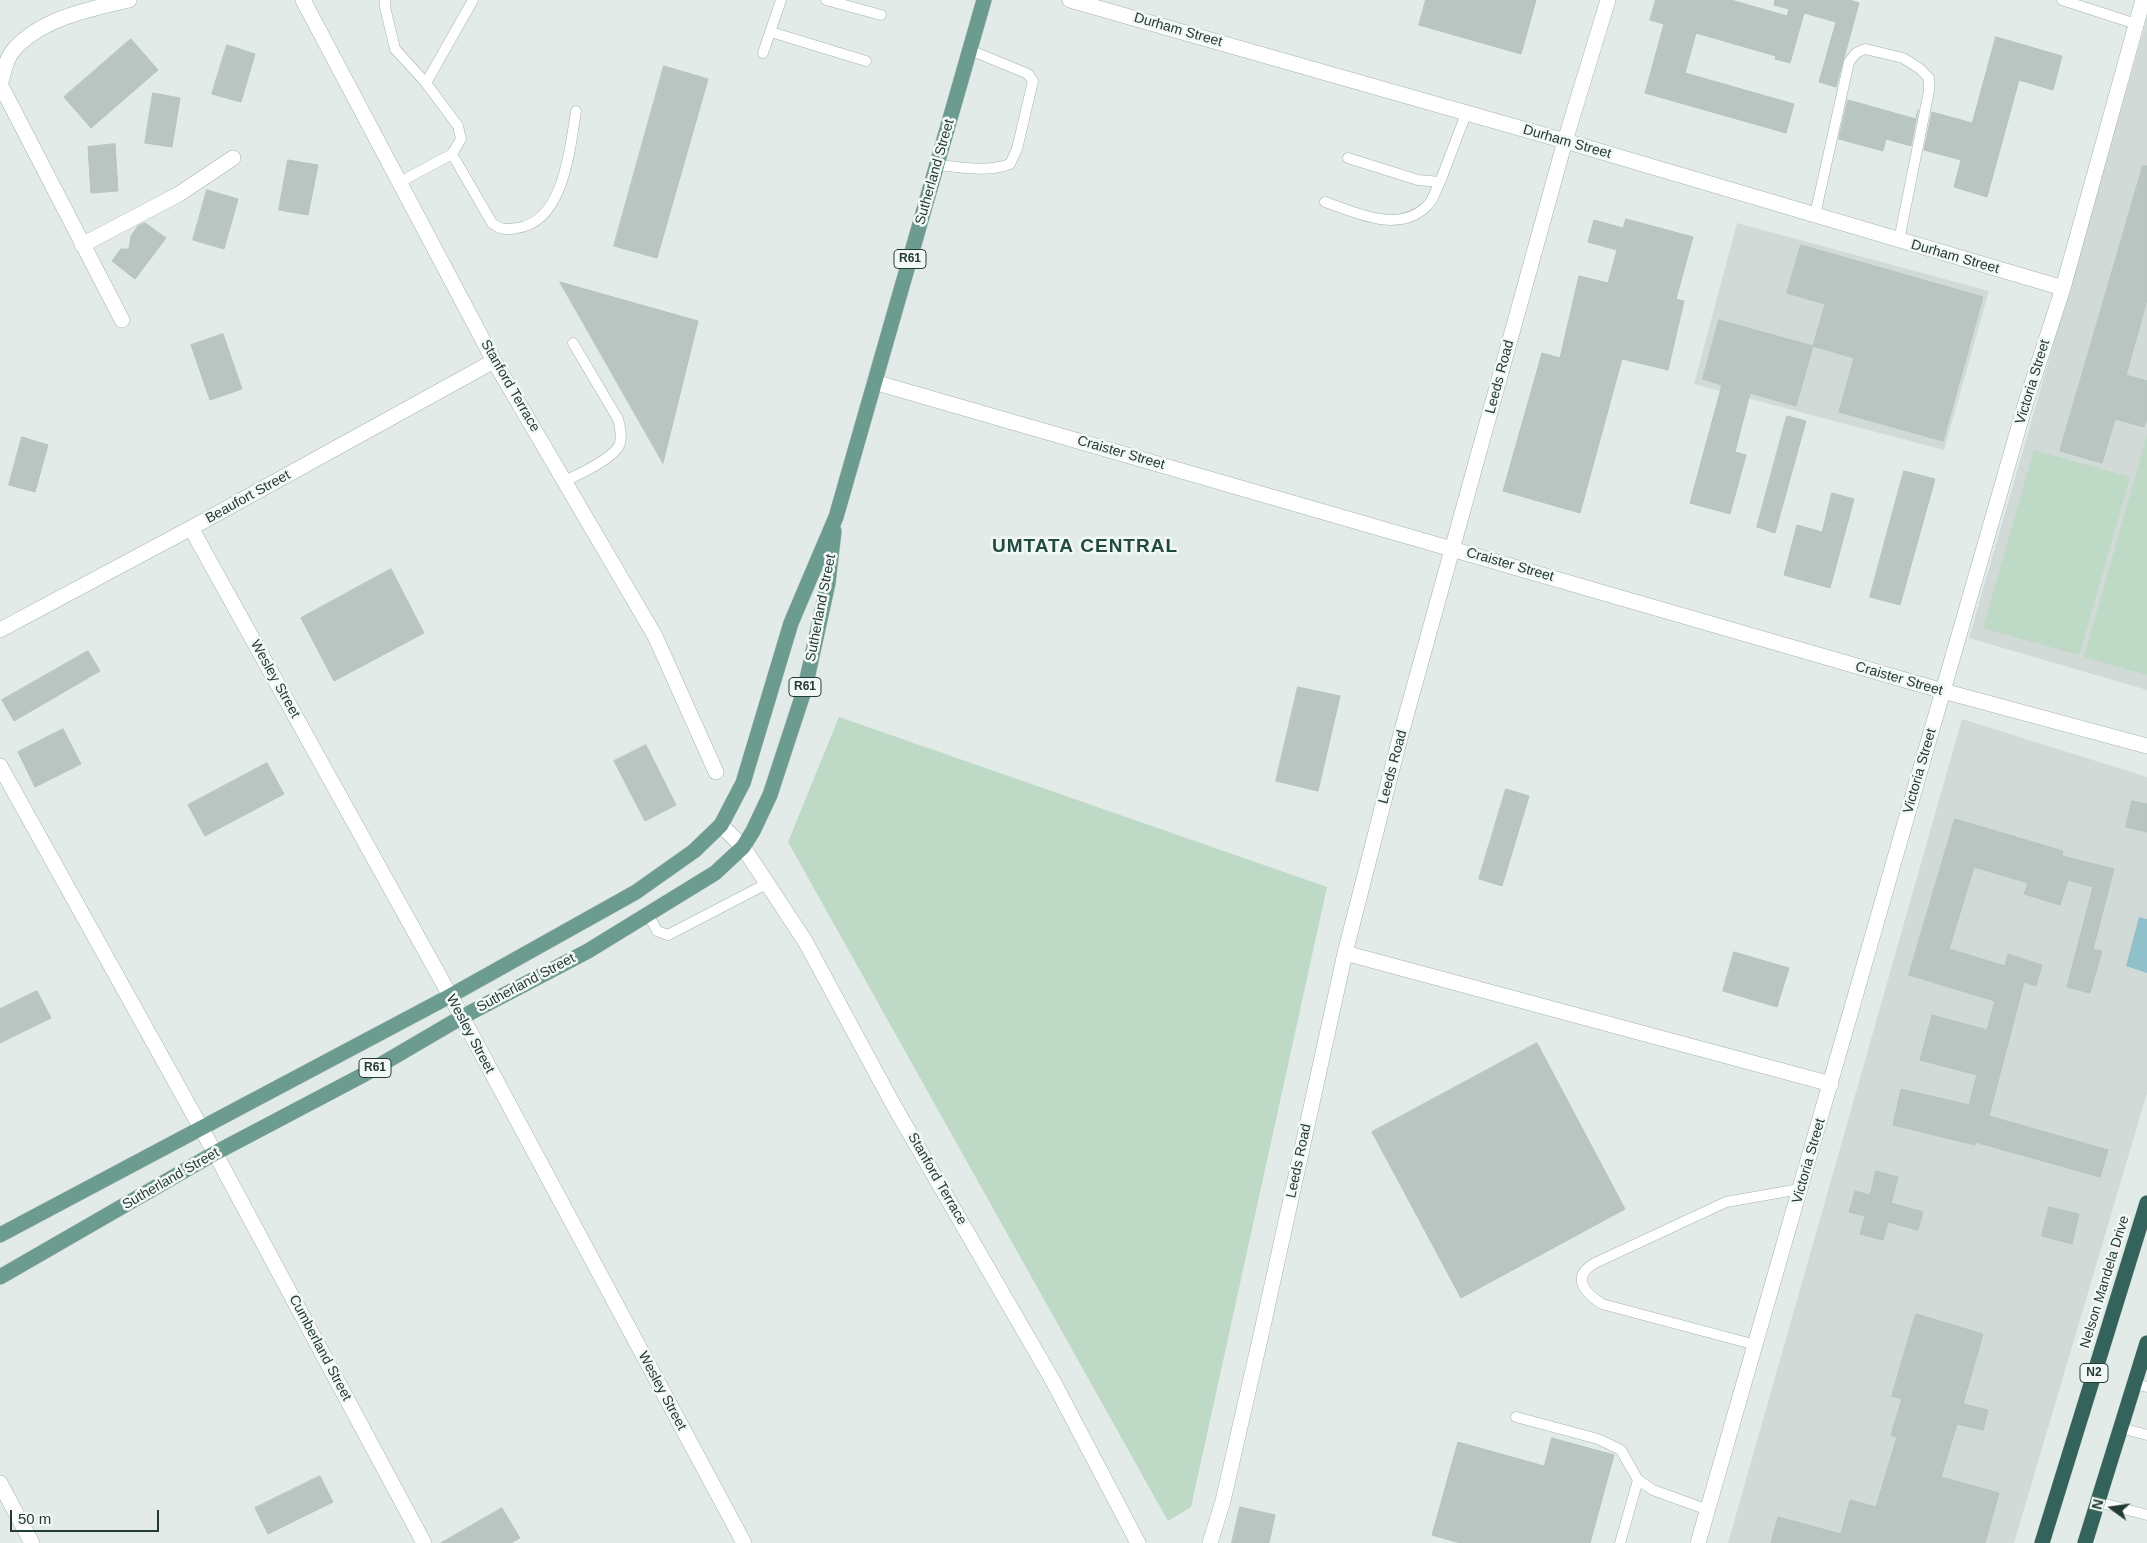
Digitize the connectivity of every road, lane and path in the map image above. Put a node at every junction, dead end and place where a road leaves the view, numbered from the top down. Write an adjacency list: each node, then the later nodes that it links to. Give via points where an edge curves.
1 (129, 0): 19 (street, via 51,24 27,37 11,53)
2 (303, 0): 28 (street, Stanford Terrace)
3 (385, 0): 18 (lane, via 395,50)
4 (473, 0): 18 (lane)
5 (781, 0): 14 (lane)
6 (826, 0): 12 (lane)
7 (984, 0): 15 (main road, Sutherland Street / R61)
8 (1070, 0): 21 (street, Durham Street)
9 (1608, 0): 22 (street, Leeds Road)
10 (2062, 0): 13 (lane)
11 (2143, 0): 13 (street, Victoria Street)
12 (881, 15)
13 (2136, 24): 33 (street, Victoria Street)
14 (771, 32): 16 (lane); 17 (lane)
15 (970, 50): 26 (main road, Sutherland Street / R61); 26 (lane, via 1028,74 1033,81 1017,149 1010,164 999,168 987,170)
16 (763, 53)
17 (866, 61)
18 (426, 83): 23 (lane, via 458,126 462,139)
19 (0, 84): 32 (street)
20 (576, 111): 23 (lane, via 561,186 546,212 529,227 508,230 499,229 492,223)
21 (1466, 114): 22 (street, Durham Street); 27 (lane)
22 (1565, 141): 30 (street, Durham Street); 41 (street, Leeds Road)
23 (452, 154): 28 (lane)
24 (234, 158): 32 (street, via 179,194)
25 (1348, 158): 27 (lane, via 1418,180)
26 (937, 165): 37 (main road, Sutherland Street / R61)
27 (1440, 182): 29 (lane, via 1428,205 1398,221 1381,220)
28 (398, 183): 36 (street, Stanford Terrace)
29 (1325, 202)
30 (1816, 215): 31 (street, Durham Street); 31 (lane, via 1849,62 1856,53 1865,49 1903,58 1929,78 1929,91)
31 (1899, 240): 33 (street, Durham Street)
32 (82, 245): 34 (street)
33 (2063, 288): 43 (street, Victoria Street, via 2026,402)
34 (122, 320)
35 (573, 343): 38 (lane, via 618,419 621,433 615,453)
36 (494, 361): 38 (street, Stanford Terrace); 40 (street, Beaufort Street)
37 (874, 382): 39 (main road, Sutherland Street / R61); 41 (street, Craister Street)
38 (565, 481): 46 (street, Stanford Terrace, via 655,636)
39 (836, 517): 47 (main road, Sutherland Street / R61, via 791,623 743,783); 48 (main road, Sutherland Street / R61, via 828,583 805,688 770,796)
40 (191, 528): 42 (street, Beaufort Street); 52 (street, Wesley Street)
41 (1453, 548): 43 (street, Craister Street); 51 (street, Leeds Road)
42 (0, 630)
43 (1943, 691): 44 (street, Craister Street); 54 (street, Victoria Street)
44 (2147, 746)
45 (0, 766): 55 (street, Cumberland Street)
46 (716, 772)
47 (722, 825): 48 (street, Stanford Terrace); 52 (main road, Sutherland Street / R61, via 694,851 636,892)
48 (743, 847): 49 (street, Stanford Terrace); 50 (main road, Sutherland Street / R61, via 715,873)
49 (768, 884): 50 (lane, via 668,934 657,931); 75 (street, Stanford Terrace, via 805,941 894,1106 1053,1381)
50 (648, 914): 53 (main road, Sutherland Street / R61, via 588,951)
51 (1345, 953): 54 (street); 76 (street, Leeds Road, via 1223,1502)
52 (450, 996): 53 (street, Wesley Street); 55 (main road, Sutherland Street / R61)
53 (462, 1017): 56 (main road, Sutherland Street / R61, via 363,1075); 74 (street, Wesley Street)
54 (1831, 1084): 57 (street, Victoria Street)
55 (201, 1126): 56 (street, Cumberland Street); 59 (main road, Sutherland Street / R61)
56 (216, 1153): 60 (main road, Sutherland Street / R61); 73 (street, Cumberland Street)
57 (1800, 1189): 62 (street, Victoria Street); 62 (lane, via 1726,1202 1587,1267 1581,1278 1582,1286 1602,1304)
58 (2147, 1203): 79 (highway, Nelson Mandela Drive / N2)
59 (0, 1235)
60 (0, 1277)
61 (2147, 1343): 63 (highway)
62 (1756, 1345): 70 (street, Victoria Street)
63 (2141, 1386): 65 (highway)
64 (1516, 1417): 67 (lane, via 1598,1439 1621,1450)
65 (2121, 1428): 66 (lane); 69 (highway)
66 (2147, 1435)
67 (1638, 1480): 70 (lane, via 1653,1490); 77 (lane)
68 (0, 1483): 72 (street)
69 (2098, 1502): 71 (lane); 80 (highway)
70 (1708, 1510): 78 (street, Victoria Street)
71 (2147, 1515)
72 (32, 1543)
73 (424, 1543)
74 (744, 1543)
75 (1138, 1543)
76 (1210, 1543)
77 (1620, 1543)
78 (1698, 1543)
79 (2042, 1543)
80 (2085, 1543)

